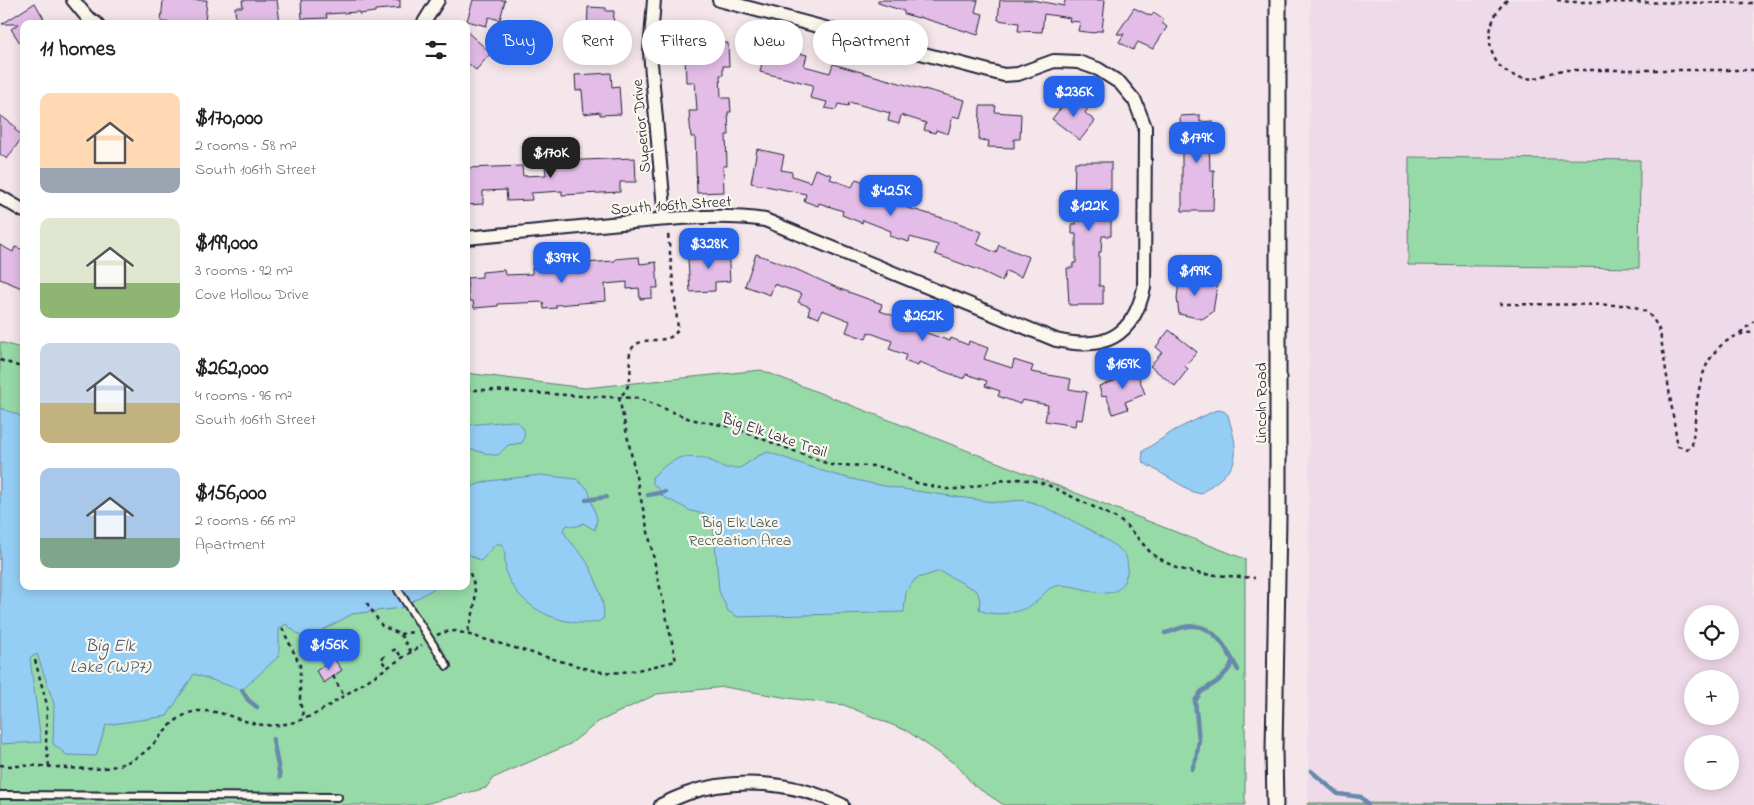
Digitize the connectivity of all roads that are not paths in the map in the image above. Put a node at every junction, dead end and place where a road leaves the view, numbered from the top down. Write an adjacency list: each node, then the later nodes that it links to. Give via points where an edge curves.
1 (73, 0): 6 (street)
2 (438, 0): 7 (street)
3 (654, 0): 10 (street, Superior Drive, via 650,52)
4 (719, 0): 10 (street, South 106th Street, via 1004,75 1018,74 1054,61 1078,62 1098,69 1120,84 1135,100 1145,127 1144,288 1134,318 1122,331 1107,341 1072,344 765,220 721,215)
5 (1278, 0): 18 (street, Lincoln Road)
6 (91, 20)
7 (426, 20)
8 (0, 197): 9 (street)
9 (20, 209)
10 (665, 219): 11 (street, South 106th Street)
11 (470, 238)
12 (398, 590): 13 (lane)
13 (447, 666)
14 (0, 795): 15 (lane)
15 (338, 797)
16 (661, 805): 17 (street, via 715,786 748,784 788,786)
17 (842, 805)
18 (1275, 805)

